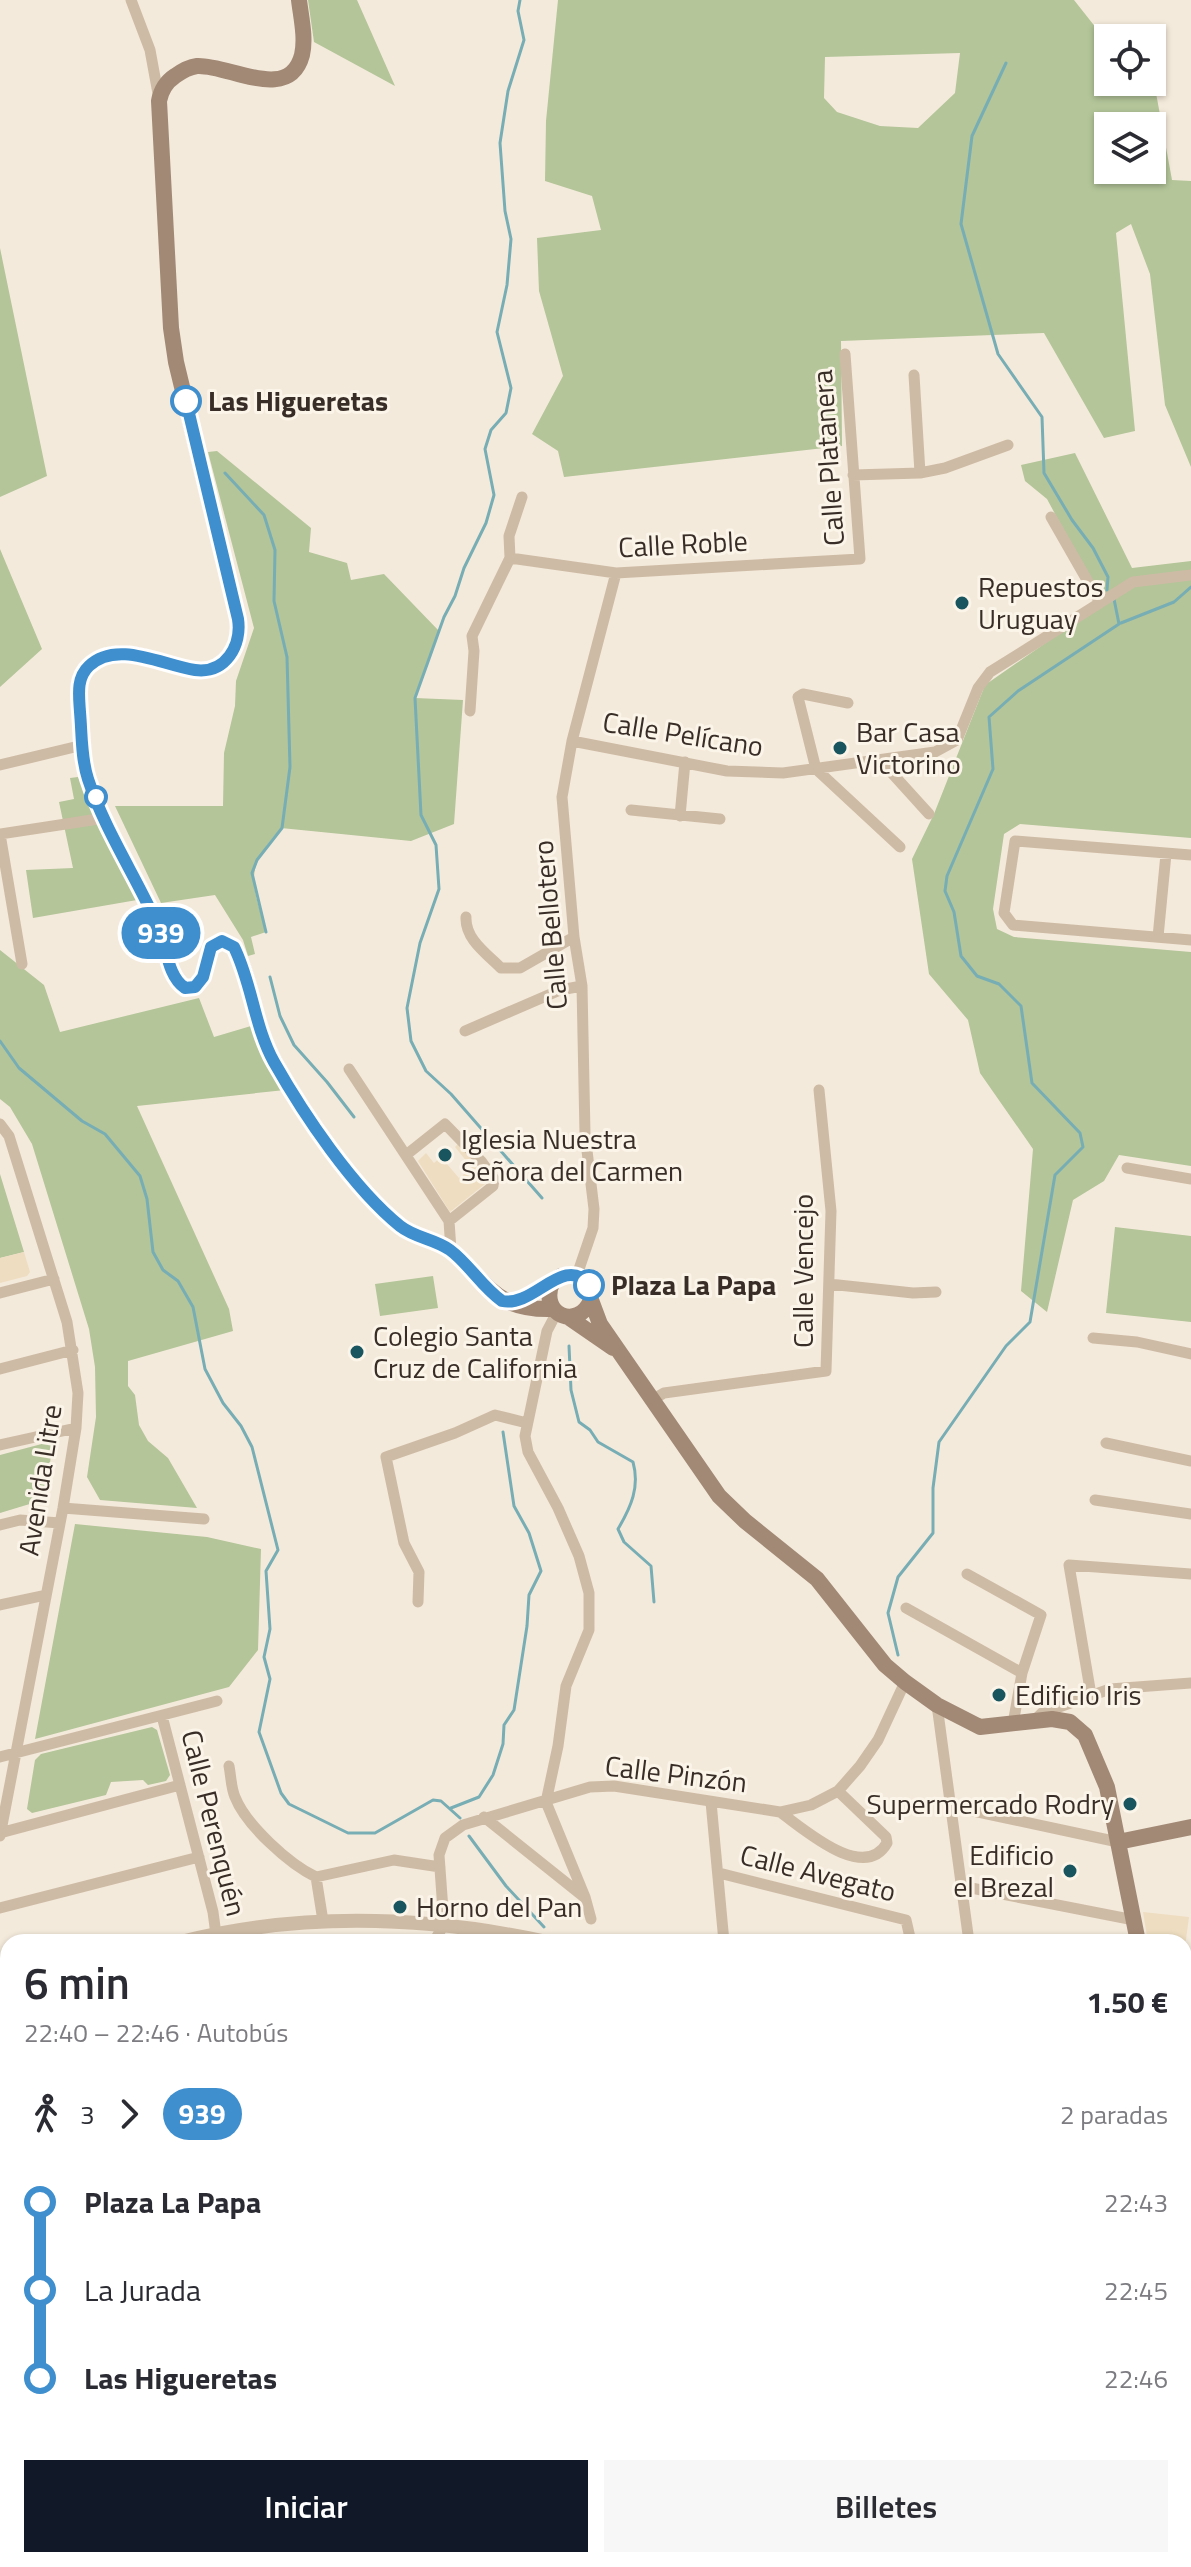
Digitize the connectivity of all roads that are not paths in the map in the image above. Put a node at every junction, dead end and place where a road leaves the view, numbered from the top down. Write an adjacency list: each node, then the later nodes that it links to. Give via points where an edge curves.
1 (131, 0): 3 (street, via 150,50)
2 (299, 0): 3 (main road, via 304,45 290,73 268,80 196,66 170,79)
3 (159, 101): 19 (main road, via 176,362 240,632 228,659 204,670 133,656 98,659 82,675 78,691)
4 (845, 354): 8 (street, Calle Platanera)
5 (914, 375): 7 (street)
6 (1008, 445): 7 (street)
7 (920, 473): 8 (street)
8 (853, 475): 12 (street, Calle Platanera)
9 (522, 497): 11 (street, via 509,536)
10 (1051, 517): 15 (street)
11 (510, 558): 13 (street, Calle Roble); 17 (street, via 472,636)
12 (860, 559): 13 (street, Calle Roble)
13 (616, 573): 18 (street, Calle Bellotero)
14 (1191, 575): 15 (street, Calle Pelícano, via 1133,582)
15 (1099, 601): 20 (street, Calle Pelícano, via 990,672 957,740 935,752)
16 (848, 703): 23 (street, via 798,697)
17 (470, 711)
18 (572, 741): 21 (street, Calle Pelícano); 34 (street, Calle Bellotero, via 562,797)
19 (83, 745): 22 (street); 27 (main road, via 88,779)
20 (881, 761): 23 (street, Calle Pelícano); 25 (street)
21 (685, 762): 23 (street, Calle Pelícano, via 727,771); 26 (street)
22 (0, 765)
23 (816, 769): 30 (street)
24 (631, 810): 26 (street)
25 (929, 814)
26 (680, 816): 28 (street)
27 (105, 818): 29 (street); 47 (main road, via 158,926 174,979 185,988 195,987 211,947 222,941 234,947 274,1061 333,1152 399,1225)
28 (720, 819)
29 (0, 834): 37 (street)
30 (900, 847)
31 (1166, 854): 32 (street); 35 (street); 35 (street, via 1015,841 1004,913 1013,925)
32 (1191, 855)
33 (466, 917): 34 (street, via 470,936 501,968 520,968)
34 (574, 937): 38 (street, Calle Bellotero)
35 (1158, 937): 36 (street)
36 (1191, 940)
37 (22, 964)
38 (582, 986): 39 (street, via 560,990); 48 (street, Calle Bellotero, via 585,1134 594,1209)
39 (465, 1031)
40 (349, 1069): 43 (street)
41 (819, 1090): 51 (street, Calle Vencejo, via 831,1211)
42 (0, 1124): 49 (street, Avenida Litre, via 9,1136)
43 (406, 1155): 46 (street); 46 (street, via 445,1124 494,1179 493,1186)
44 (1127, 1168): 45 (street)
45 (1191, 1179)
46 (449, 1221): 47 (street)
47 (451, 1250): 55 (main road, via 494,1295)
48 (577, 1275): 50 (main road); 54 (main road, via 589,1285)
49 (54, 1279): 53 (street); 58 (street, Avenida Litre)
50 (552, 1283): 55 (main road); 56 (main road, via 548,1298)
51 (829, 1284): 52 (street); 62 (street, Calle Vencejo, via 826,1371 664,1393)
52 (936, 1292)
53 (0, 1293)
54 (591, 1300): 56 (main road, via 584,1312); 59 (main road)
55 (509, 1302): 56 (main road)
56 (560, 1313): 59 (main road); 63 (street, via 547,1331)
57 (1093, 1338): 60 (street)
58 (73, 1350): 61 (street); 64 (street, Avenida Litre)
59 (617, 1351): 62 (main road)
60 (1191, 1354)
61 (0, 1369)
62 (652, 1400): 81 (main road, via 719,1496 817,1579 885,1665)
63 (527, 1423): 77 (street, via 495,1415 386,1457 404,1543 419,1572); 94 (street, via 528,1452 579,1556 589,1593 589,1630 566,1686)
64 (76, 1428): 66 (street); 69 (street, Avenida Litre)
65 (1106, 1443): 67 (street)
66 (0, 1445)
67 (1191, 1461)
68 (1095, 1500): 70 (street)
69 (63, 1508): 71 (street); 72 (street, Avenida Litre)
70 (1191, 1514)
71 (204, 1519)
72 (60, 1523): 73 (street, via 20,1520); 76 (street, Avenida Litre)
73 (0, 1525)
74 (967, 1574): 80 (street, via 1041,1615)
75 (1191, 1574): 83 (street, via 1069,1565)
76 (46, 1595): 78 (street); 89 (street, Avenida Litre)
77 (418, 1602)
78 (0, 1605)
79 (906, 1608): 80 (street)
80 (1022, 1673): 88 (street)
81 (905, 1682): 85 (main road); 93 (street, Calle Pinzón, via 878,1740)
82 (1191, 1683): 83 (street, via 1124,1687)
83 (1091, 1695): 87 (street)
84 (217, 1701): 86 (street)
85 (937, 1705): 88 (main road, via 980,1727); 96 (street)
86 (162, 1716): 89 (street); 92 (street, Calle Perenquén)
87 (1036, 1719): 88 (main road); 101 (main road, via 1070,1722 1085,1735 1107,1787)
88 (1013, 1724)
89 (16, 1753): 90 (street); 100 (street, Avenida Litre)
90 (0, 1757)
91 (229, 1766): 105 (street, via 233,1795 242,1811 284,1857)
92 (180, 1785): 100 (street); 102 (street, Calle Perenquén)
93 (838, 1791): 97 (street, Calle Pinzón); 97 (street, via 886,1837 882,1852 868,1858 846,1855)
94 (546, 1802): 95 (street, Calle Pinzón, via 590,1787 614,1786); 98 (street, Calle Pinzón); 107 (street)
95 (711, 1802): 97 (street, Calle Pinzón); 104 (street)
96 (950, 1806): 101 (street); 106 (street)
97 (780, 1812)
98 (484, 1817): 103 (street, Calle Pinzón, via 445,1838); 107 (street)
99 (1191, 1827): 101 (main road)
100 (0, 1833)
101 (1118, 1842): 110 (main road)
102 (199, 1857): 108 (street); 113 (street, Calle Perenquén)
103 (440, 1867): 105 (street, via 394,1860); 112 (street, Calle Pinzón)
104 (719, 1873): 117 (street); 118 (street, Calle Avegato, via 906,1920)
105 (316, 1877): 111 (street)
106 (961, 1886): 110 (street); 119 (street)
107 (585, 1897): 109 (street)
108 (0, 1908)
109 (591, 1919)
110 (1134, 1920): 120 (main road)
111 (323, 1921): 112 (street); 114 (street)
112 (444, 1924): 115 (street); 116 (street)
113 (216, 1934)
114 (234, 1934)
115 (438, 1934)
116 (508, 1934)
117 (724, 1934)
118 (909, 1934)
119 (968, 1934)
120 (1137, 1934)

